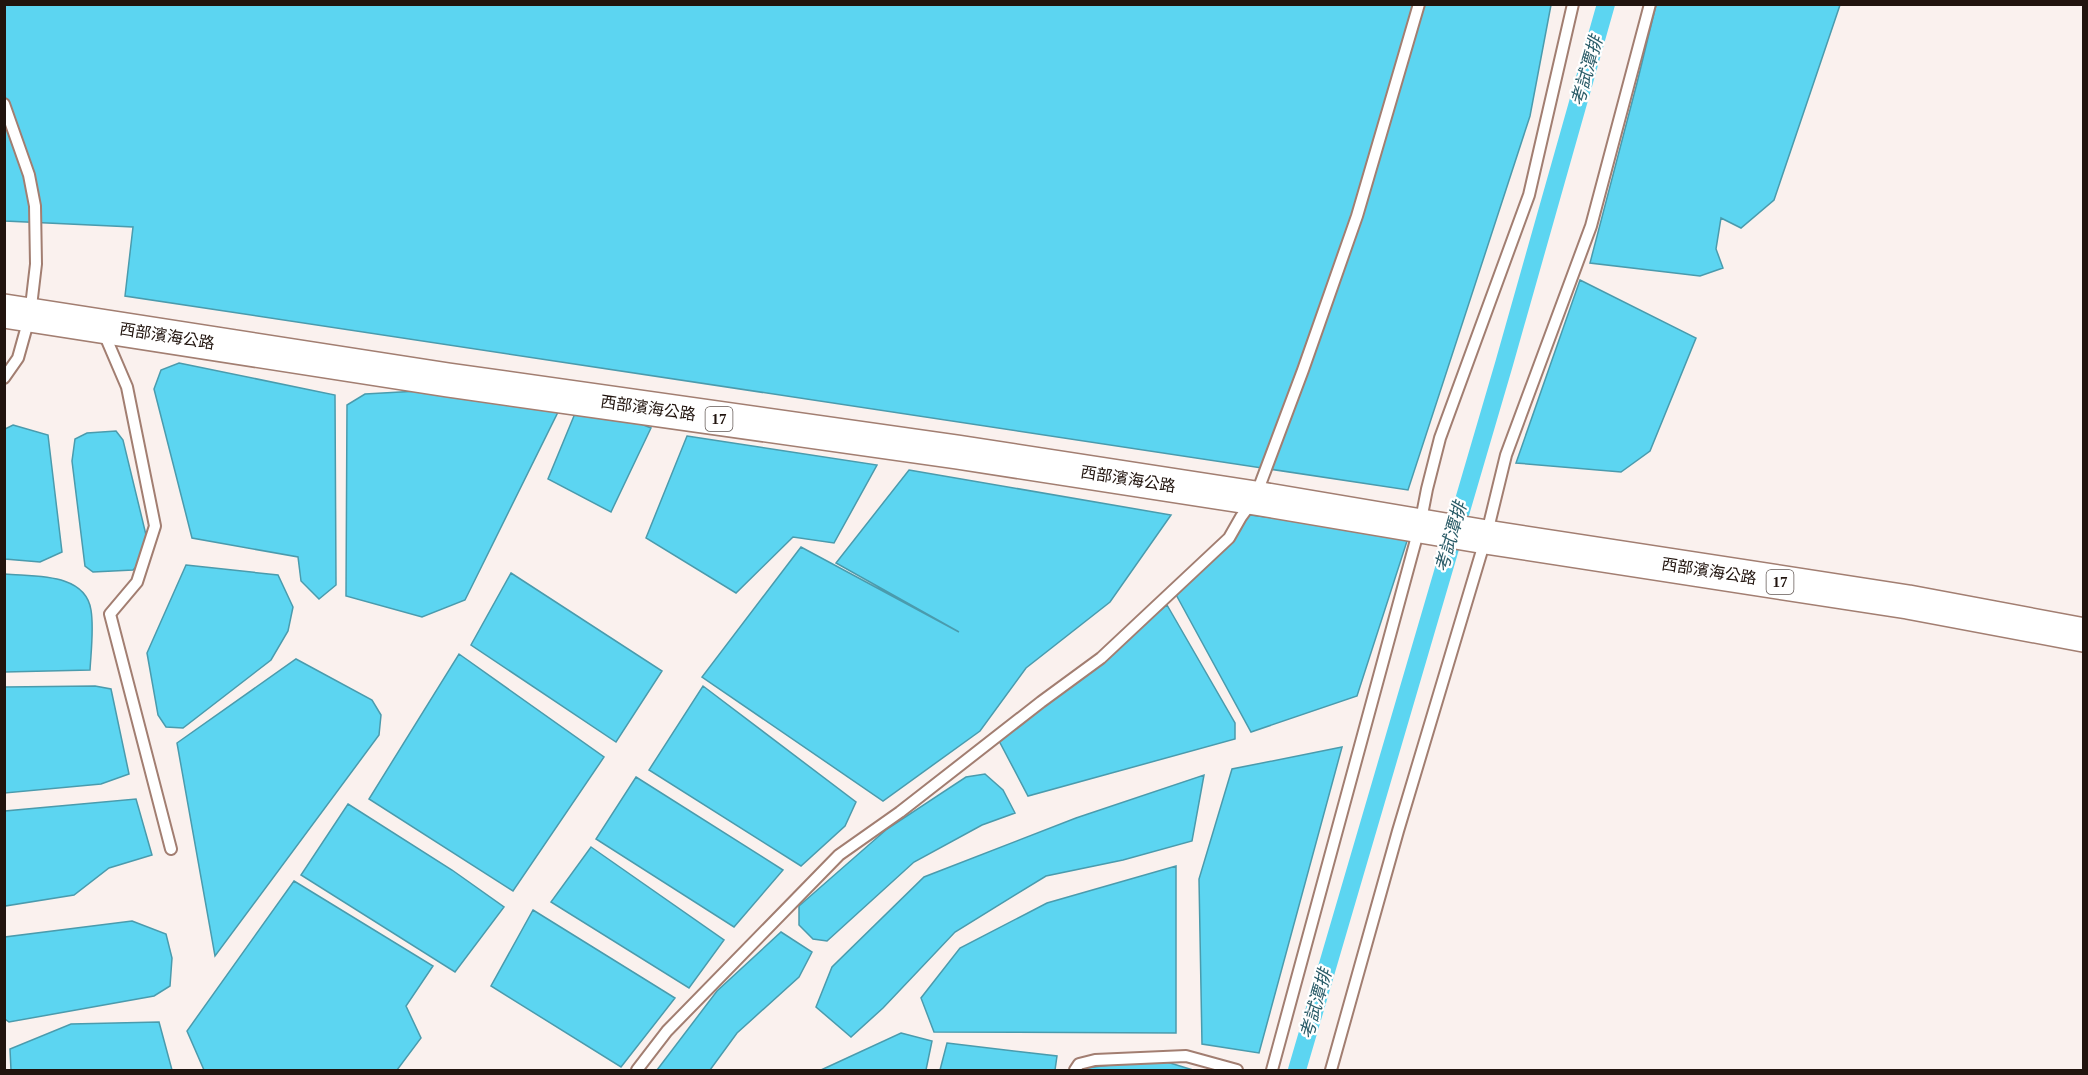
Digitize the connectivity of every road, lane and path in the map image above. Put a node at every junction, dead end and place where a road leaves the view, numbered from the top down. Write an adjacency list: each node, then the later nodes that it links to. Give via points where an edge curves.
1 (1419, 4): 8 (lane, via 1357,216)
2 (1572, 4): 9 (lane, via 1529,195 1440,438 1427,489)
3 (1650, 4): 10 (lane, via 1591,226 1506,455)
4 (4, 104): 5 (lane, via 35,207 36,264)
5 (17, 313): 6 (main road, 西部濱海公路 / 17); 7 (lane, via 18,358)
6 (100, 326): 8 (main road, 西部濱海公路 / 17); 12 (lane, via 127,387 155,526 137,582 110,615)
7 (4, 378)
8 (1255, 498): 9 (main road, 西部濱海公路 / 17); 13 (lane, via 1229,538 1101,658 839,855 667,1031)
9 (1427, 527): 10 (main road, 17); 16 (lane)
10 (1481, 536): 11 (main road, 西部濱海公路 / 17, via 1897,600); 17 (lane)
11 (2084, 635)
12 (171, 849)
13 (637, 1071)
14 (1075, 1071): 15 (lane, via 1079,1064 1095,1060 1186,1056)
15 (1236, 1071)
16 (1272, 1071)
17 (1332, 1071)

